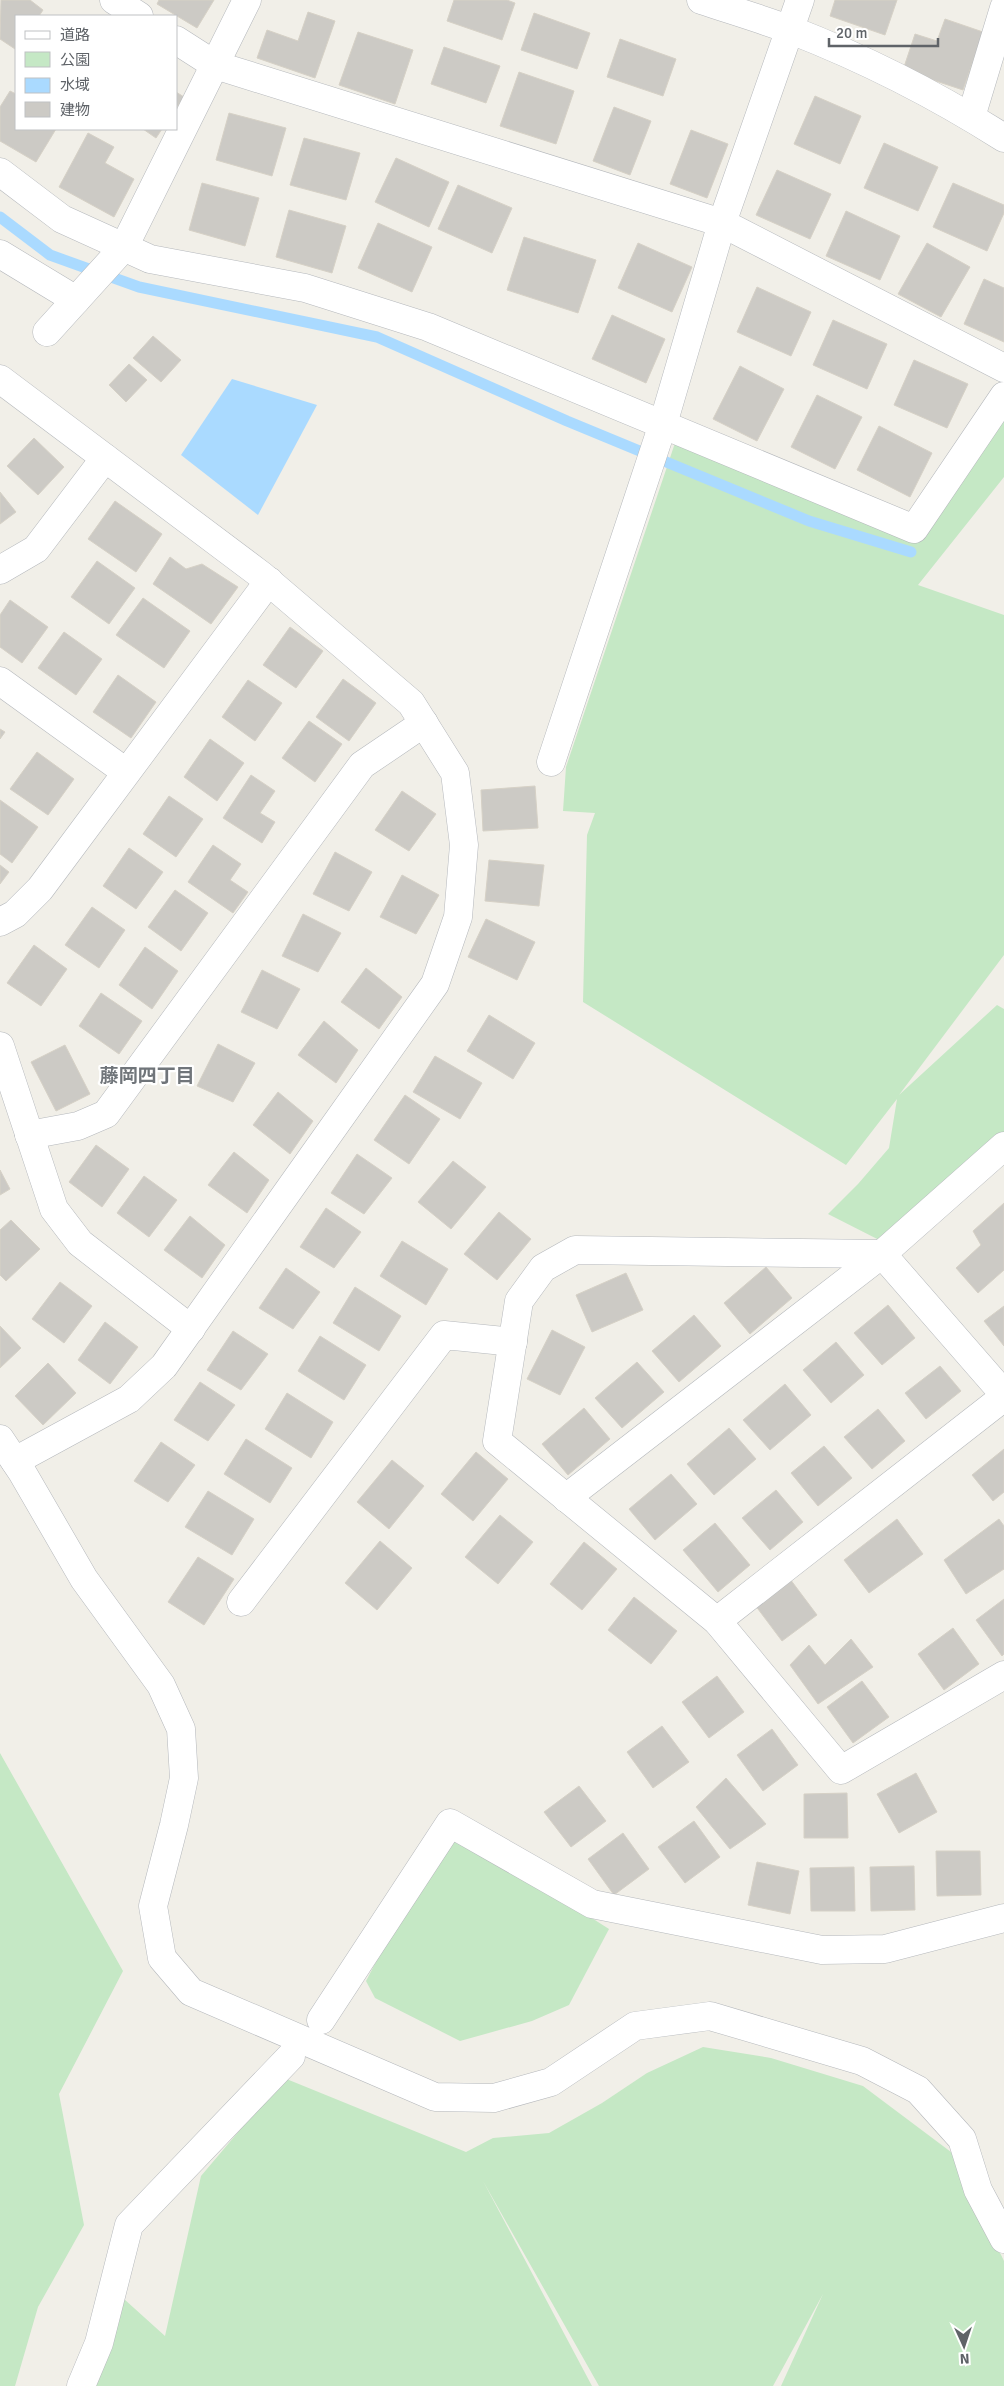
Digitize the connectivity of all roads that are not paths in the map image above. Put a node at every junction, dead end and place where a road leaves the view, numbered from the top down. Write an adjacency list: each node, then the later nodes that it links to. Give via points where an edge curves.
1 (114, 0): 6 (street)
2 (247, 0): 9 (street)
3 (701, 0): 7 (street)
4 (800, 0): 7 (street)
5 (1004, 8): 10 (street)
6 (137, 15)
7 (790, 30): 10 (street, via 852,56); 13 (street)
8 (178, 41): 9 (street)
9 (215, 66): 13 (street); 14 (street)
10 (971, 117): 11 (street)
11 (1004, 138)
12 (0, 172): 14 (street, via 62,219)
13 (722, 223): 18 (street); 21 (street)
14 (124, 247): 16 (street); 21 (street, via 150,259 305,288 428,327)
15 (0, 254): 16 (street)
16 (76, 300): 17 (street)
17 (47, 332)
18 (1004, 368)
19 (0, 380): 22 (street)
20 (1004, 396): 21 (street, via 914,528)
21 (663, 424): 27 (street)
22 (105, 458): 23 (street, via 36,549); 24 (street)
23 (0, 570)
24 (269, 581): 26 (street, via 411,703); 28 (street)
25 (0, 681): 28 (street)
26 (424, 723): 31 (street, via 362,765 106,1114 78,1126); 34 (street, via 455,773 464,845 458,917 436,984)
27 (550, 762)
28 (126, 772): 29 (street, via 40,888 15,914)
29 (0, 922)
30 (0, 1046): 31 (street)
31 (29, 1135): 34 (street, via 54,1209 80,1243)
32 (1004, 1146): 33 (street)
33 (882, 1254): 35 (street, via 575,1250 543,1268 519,1301); 36 (street); 39 (street)
34 (191, 1329): 38 (street, via 164,1366 129,1399)
35 (513, 1342): 39 (street, via 496,1441); 40 (street, via 444,1335)
36 (1004, 1394)
37 (1004, 1398): 41 (street)
38 (7, 1450): 46 (street, via 84,1579 161,1685 181,1729 184,1778 153,1906 162,1958 191,1992 435,2097 494,2098 551,2082 635,2026 710,2016 862,2061 918,2090 962,2140 978,2190)
39 (566, 1498): 41 (street)
40 (241, 1602)
41 (717, 1621): 42 (street, via 842,1770)
42 (1004, 1675)
43 (1004, 1918): 44 (street, via 886,1949 822,1950 592,1904 450,1823)
44 (321, 2020)
45 (291, 2056): 47 (street, via 129,2225 99,2343)
46 (1004, 2239)
47 (81, 2386)

